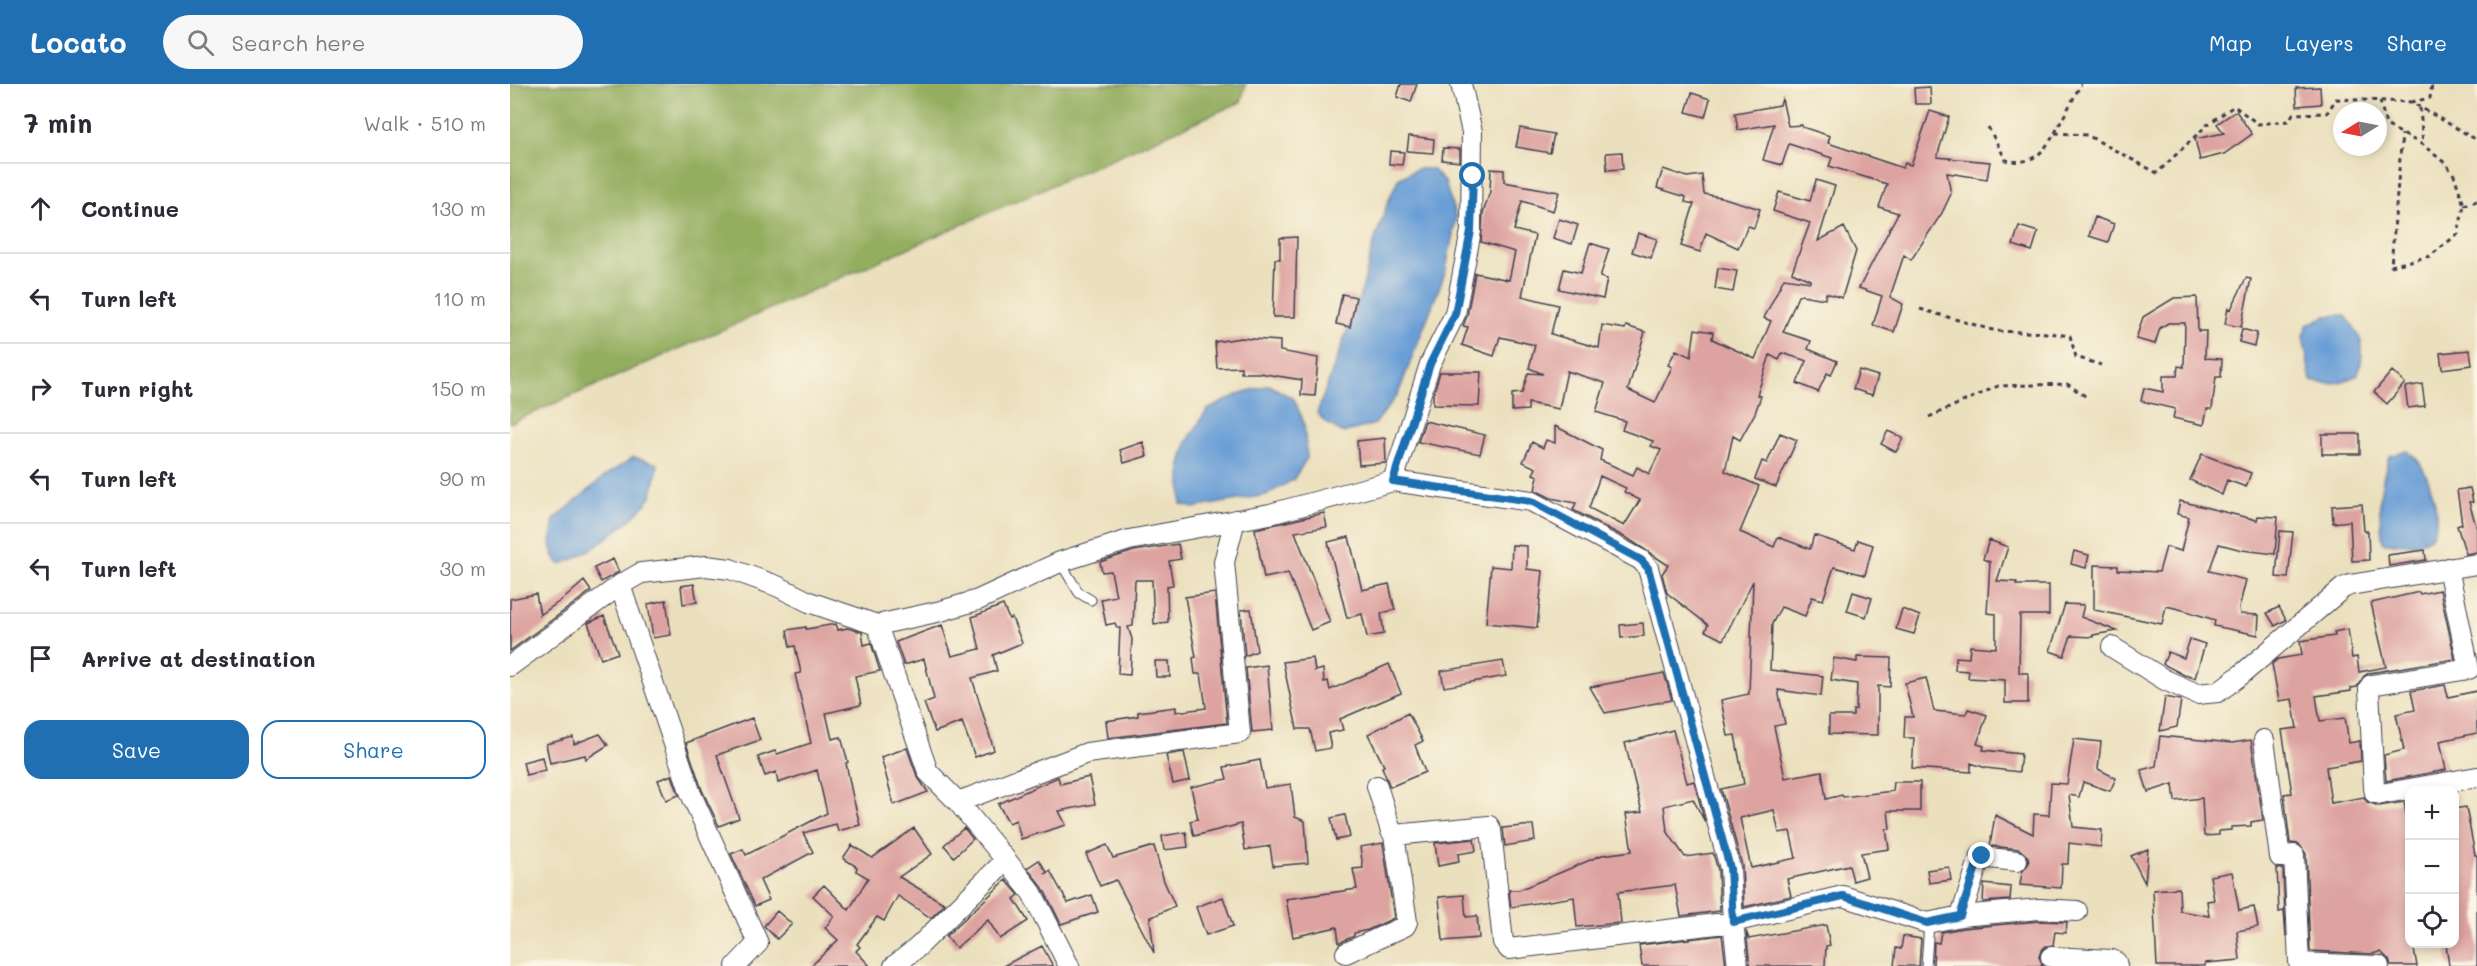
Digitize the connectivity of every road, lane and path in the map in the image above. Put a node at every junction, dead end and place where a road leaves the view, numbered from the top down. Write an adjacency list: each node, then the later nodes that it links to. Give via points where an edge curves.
1 (1461, 84): 18 (street, via 1472,132 1471,231 1455,314 1430,364)
2 (2081, 84): 8 (path)
3 (2432, 84): 5 (path, via 2430,98)
4 (2380, 101): 5 (path); 8 (path, via 2336,99 2327,113 2293,114 2288,121 2258,124 2234,106 2207,124 2157,173 2087,135); 9 (path, via 2386,125)
5 (2411, 102): 6 (path)
6 (2420, 108): 10 (path); 11 (path)
7 (1988, 127): 8 (path, via 2006,160 2019,163 2043,153)
8 (2055, 133)
9 (2402, 134): 11 (path); 13 (path, via 2391,266 2430,256 2458,234)
10 (2477, 140)
11 (2423, 145): 13 (path, via 2454,175)
12 (2477, 201): 13 (path)
13 (2464, 205)
14 (1920, 309): 15 (path, via 1996,331 2070,336 2076,357)
15 (2101, 365)
16 (2088, 398): 17 (path, via 2067,384 1998,386)
17 (1929, 417)
18 (1393, 481): 19 (street); 37 (street, via 1531,501 1641,560 1648,568 1730,868)
19 (1235, 520): 20 (street, via 1129,540); 31 (street, via 1224,562 1240,733 1087,753)
20 (1060, 562): 24 (lane, via 1079,593); 25 (street, via 978,600)
21 (2477, 564): 22 (street)
22 (2448, 568): 26 (street, via 2343,588 2218,692 2197,694 2165,680); 29 (street, via 2469,669 2371,685 2368,689 2374,788 2375,793 2381,794)
23 (620, 585): 25 (street, via 641,573 706,566 730,569); 27 (street); 41 (street, via 691,794 758,943)
24 (1091, 600)
25 (877, 625): 31 (street, via 928,772)
26 (2112, 647)
27 (510, 666)
28 (2264, 740): 47 (street, via 2280,857 2294,855 2299,963)
29 (2477, 777)
30 (1377, 786): 32 (street)
31 (958, 802): 33 (street)
32 (1394, 834): 37 (street, via 1489,826 1503,942 1509,949); 39 (street, via 1407,922)
33 (1006, 860): 42 (street); 43 (street, via 1032,893)
34 (2017, 861): 36 (street, via 1980,857)
35 (2077, 911): 36 (street, via 2039,909)
36 (1960, 916): 38 (street)
37 (1733, 922): 38 (street, via 1843,896); 44 (street)
38 (1929, 923): 45 (lane)
39 (1346, 952)
40 (2051, 957): 46 (street, via 2112,960)
41 (736, 966)
42 (894, 966)
43 (1069, 966)
44 (1738, 966)
45 (1926, 966)
46 (2117, 966)
47 (2379, 966)

